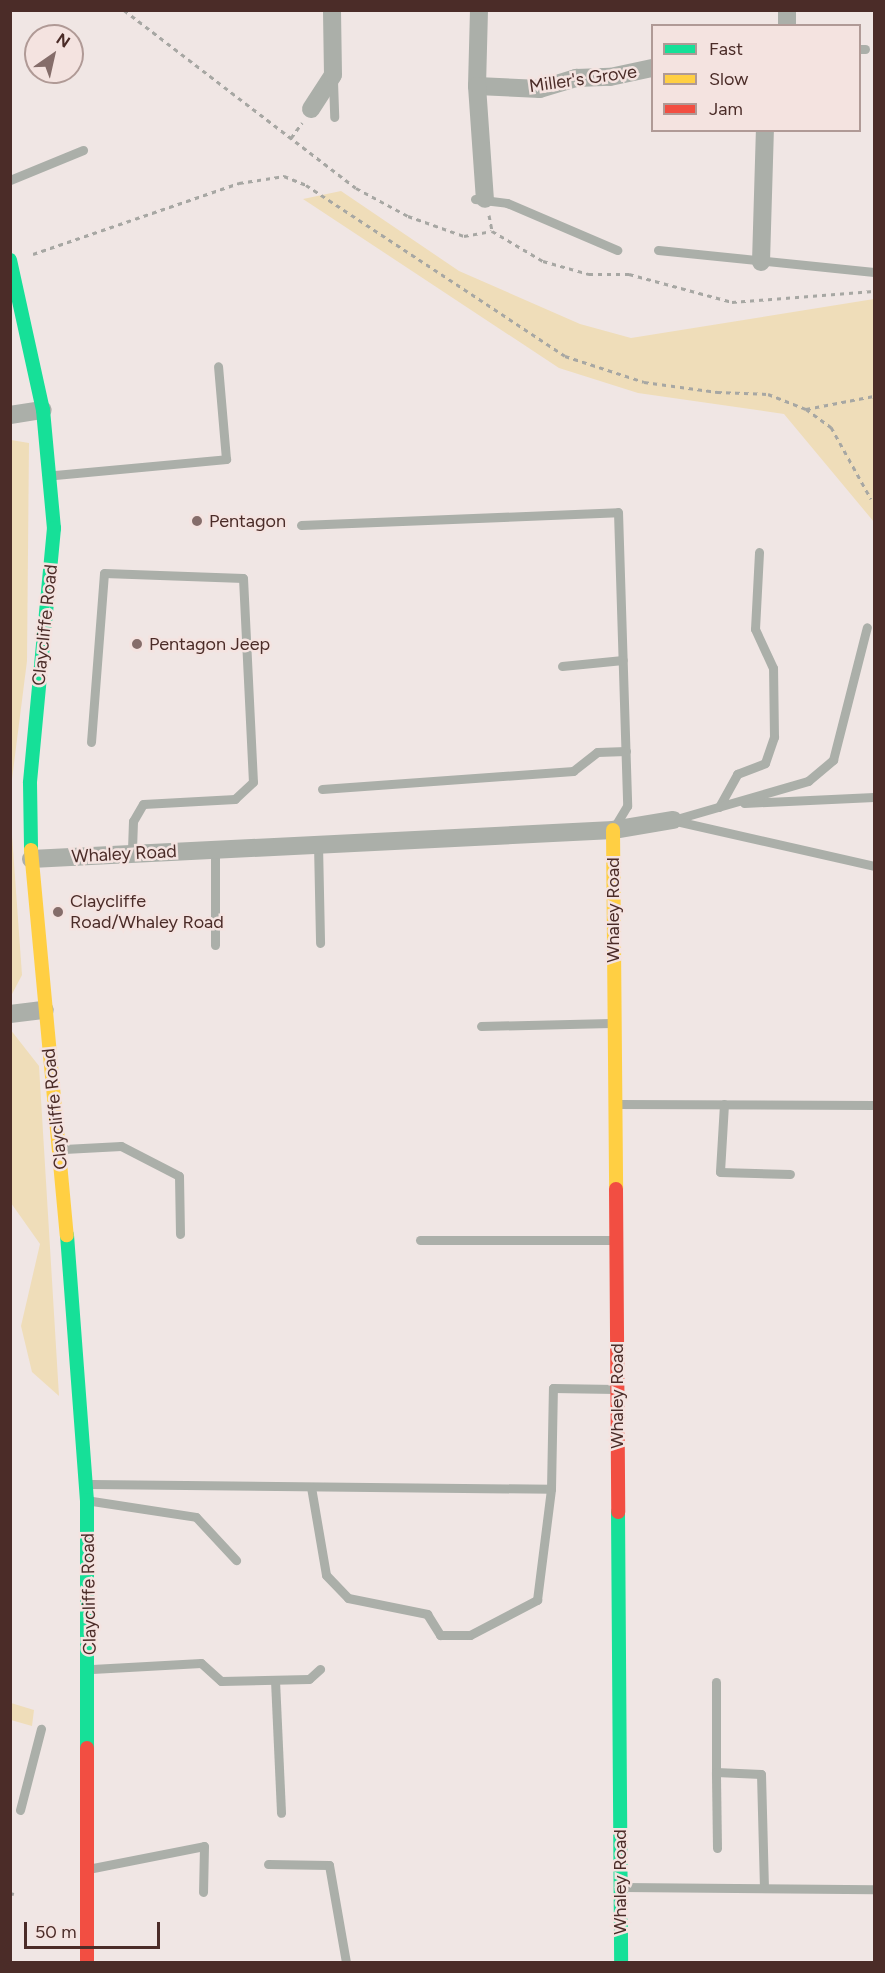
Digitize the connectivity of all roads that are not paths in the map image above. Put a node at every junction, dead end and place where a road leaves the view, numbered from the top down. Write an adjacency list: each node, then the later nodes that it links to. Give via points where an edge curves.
1 (332, 10): 4 (street)
2 (479, 10): 5 (street)
3 (651, 68): 5 (street, Miller's Grove, via 610,77 576,78 540,88)
4 (333, 75): 6 (street); 7 (lane)
5 (477, 86): 11 (street)
6 (311, 109)
7 (334, 117)
8 (765, 132): 15 (street)
9 (83, 150): 10 (lane)
10 (10, 180)
11 (480, 199): 12 (lane, via 507,203)
12 (617, 250)
13 (658, 250): 15 (lane)
14 (10, 261): 18 (main road, Claycliffe Road)
15 (761, 262): 16 (lane)
16 (874, 272)
17 (218, 366): 20 (lane, via 226,459)
18 (43, 410): 19 (street); 20 (main road, Claycliffe Road)
19 (10, 415)
20 (49, 475): 37 (main road, Claycliffe Road, via 54,528 30,783)
21 (301, 525): 24 (lane, via 618,512)
22 (759, 552): 31 (lane, via 755,629 773,668 774,737 765,764 736,774)
23 (867, 627): 30 (lane, via 833,760 808,781)
24 (623, 660): 25 (lane); 27 (lane)
25 (562, 666)
26 (91, 742): 36 (lane, via 104,573 243,578 253,782 235,799 143,804 133,821)
27 (626, 751): 28 (lane, via 597,753 573,771); 33 (lane, via 627,806)
28 (322, 789)
29 (874, 797): 30 (lane)
30 (733, 803): 31 (lane)
31 (719, 807): 32 (lane)
32 (673, 820): 33 (street, Whaley Road); 38 (lane)
33 (613, 830): 34 (street, Whaley Road); 43 (main road, Whaley Road)
34 (318, 844): 35 (street, Whaley Road); 39 (lane)
35 (215, 849): 36 (street, Whaley Road); 40 (lane)
36 (132, 854): 37 (street, Whaley Road)
37 (31, 859): 41 (main road, Claycliffe Road)
38 (874, 866)
39 (320, 943)
40 (215, 945)
41 (45, 1010): 42 (street); 48 (main road, Claycliffe Road)
42 (10, 1014)
43 (614, 1023): 44 (lane); 45 (main road, Whaley Road)
44 (481, 1026)
45 (614, 1104): 46 (lane); 52 (main road, Whaley Road)
46 (724, 1104): 47 (lane); 49 (lane, via 720,1172)
47 (874, 1105)
48 (58, 1149): 50 (lane, via 122,1146 179,1176); 54 (main road, Claycliffe Road)
49 (790, 1174)
50 (180, 1234)
51 (420, 1240): 52 (lane)
52 (615, 1240): 53 (main road, Whaley Road)
53 (617, 1389): 56 (lane, via 553,1388); 70 (main road, Whaley Road)
54 (86, 1484): 55 (lane); 57 (main road, Claycliffe Road)
55 (311, 1486): 56 (lane); 56 (lane, via 326,1575 348,1598 427,1614 440,1635 470,1635 537,1600)
56 (551, 1489)
57 (87, 1500): 58 (lane, via 196,1517); 59 (main road, Claycliffe Road)
58 (236, 1560)
59 (90, 1669): 61 (lane, via 201,1663 221,1680); 69 (main road, Claycliffe Road)
60 (320, 1669): 61 (lane, via 309,1679)
61 (275, 1680): 66 (lane)
62 (716, 1682): 64 (lane)
63 (41, 1729): 65 (lane)
64 (716, 1772): 67 (lane); 71 (lane, via 761,1774)
65 (20, 1810)
66 (280, 1813)
67 (717, 1848)
68 (268, 1864): 75 (lane, via 329,1864)
69 (88, 1869): 73 (lane, via 204,1846); 74 (main road, Claycliffe Road)
70 (620, 1887): 71 (lane); 76 (main road, Whaley Road)
71 (764, 1888): 72 (lane)
72 (874, 1889)
73 (203, 1892)
74 (87, 1962)
75 (346, 1962)
76 (621, 1962)

